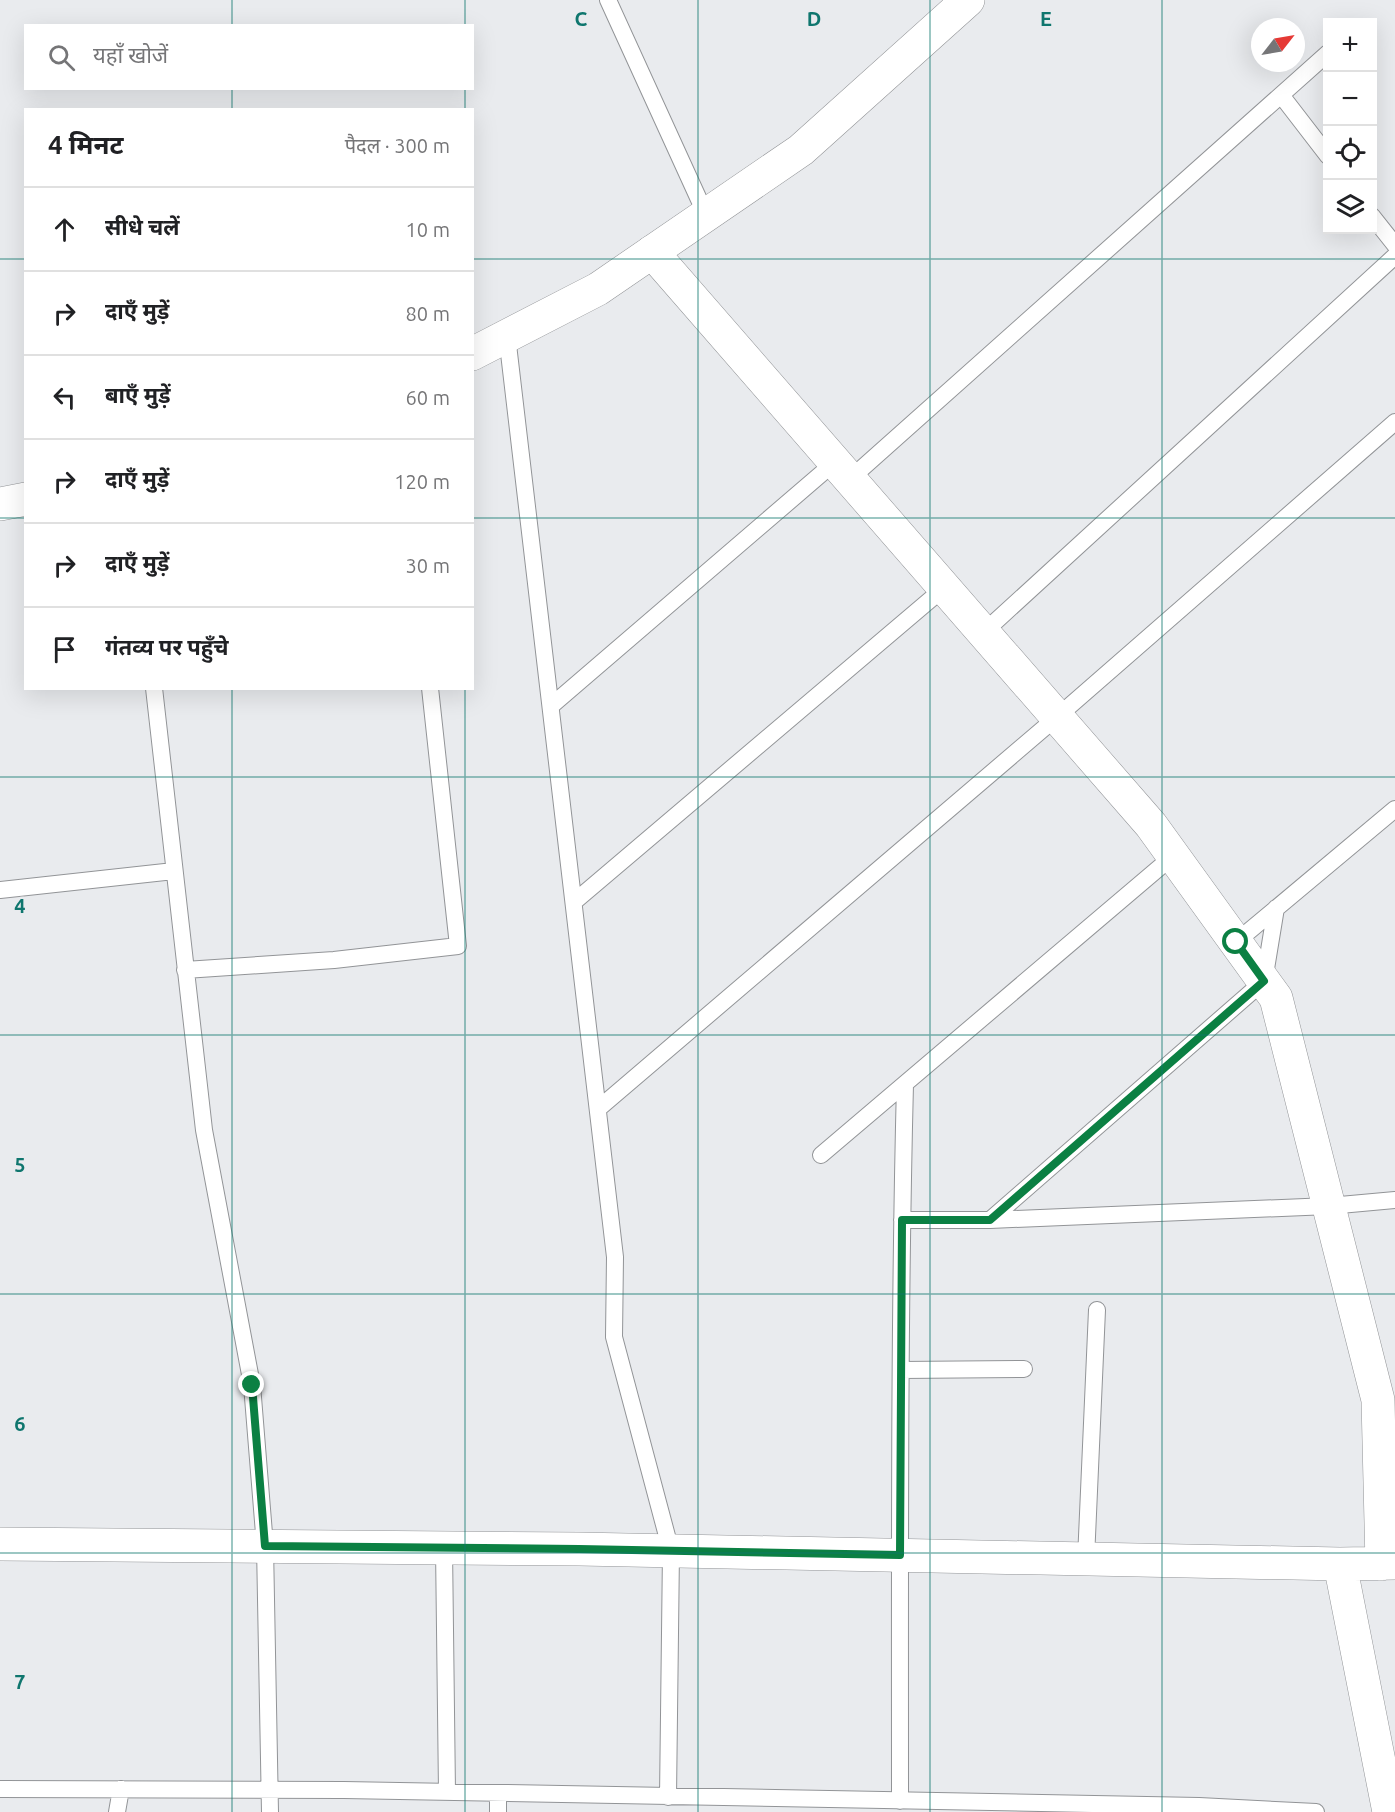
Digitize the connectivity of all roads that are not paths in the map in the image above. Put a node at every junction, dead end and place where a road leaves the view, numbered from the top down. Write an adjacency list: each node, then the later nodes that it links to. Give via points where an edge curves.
1 (608, 0): 6 (lane)
2 (968, 0): 6 (street, via 801,150)
3 (1323, 57): 4 (lane)
4 (1281, 95): 5 (lane); 14 (lane)
5 (1323, 150)
6 (706, 215): 9 (street)
7 (1377, 222): 8 (lane)
8 (1395, 245)
9 (652, 252): 11 (street, via 598,289); 14 (street)
10 (1395, 256): 18 (lane)
11 (507, 336): 12 (street); 21 (lane)
12 (474, 353)
13 (1395, 422): 22 (lane)
14 (843, 470): 17 (street); 21 (lane)
15 (24, 499): 16 (street)
16 (0, 504)
17 (944, 588): 18 (street); 27 (lane)
18 (984, 633): 22 (street)
19 (154, 690): 25 (lane)
20 (430, 690): 30 (lane, via 458,946 334,960)
21 (551, 706): 27 (lane)
22 (1057, 717): 24 (street); 33 (lane)
23 (1395, 809): 28 (lane)
24 (1173, 856): 29 (street); 32 (lane)
25 (174, 871): 26 (lane); 30 (lane)
26 (0, 890)
27 (574, 902): 33 (lane)
28 (1276, 908): 29 (lane); 31 (lane)
29 (1236, 942): 31 (street)
30 (185, 970): 44 (lane, via 204,1130 252,1385)
31 (1264, 981): 36 (street, via 1276,998); 38 (lane)
32 (905, 1084): 34 (lane); 37 (lane)
33 (598, 1109): 46 (lane, via 615,1257 614,1337)
34 (821, 1155)
35 (1395, 1200): 36 (lane)
36 (1329, 1206): 38 (lane); 42 (street)
37 (902, 1220): 38 (lane); 41 (lane)
38 (990, 1220)
39 (1097, 1310): 48 (lane)
40 (1024, 1369): 41 (lane)
41 (902, 1370): 47 (lane)
42 (1386, 1400): 50 (street)
43 (0, 1544): 44 (street)
44 (265, 1546): 45 (street); 53 (lane)
45 (444, 1548): 46 (street); 54 (lane)
46 (670, 1551): 47 (street); 56 (lane)
47 (900, 1555): 48 (street); 57 (lane)
48 (1086, 1559): 49 (street)
49 (1340, 1564): 50 (street); 62 (street)
50 (1388, 1564)
51 (0, 1789): 52 (lane)
52 (121, 1789): 53 (lane); 58 (lane)
53 (270, 1790): 54 (lane); 59 (lane)
54 (447, 1792): 55 (lane)
55 (498, 1793): 56 (lane); 60 (lane)
56 (668, 1797): 57 (lane)
57 (900, 1801): 61 (lane)
58 (117, 1812)
59 (270, 1812)
60 (498, 1812)
61 (1316, 1812)
62 (1389, 1812)

